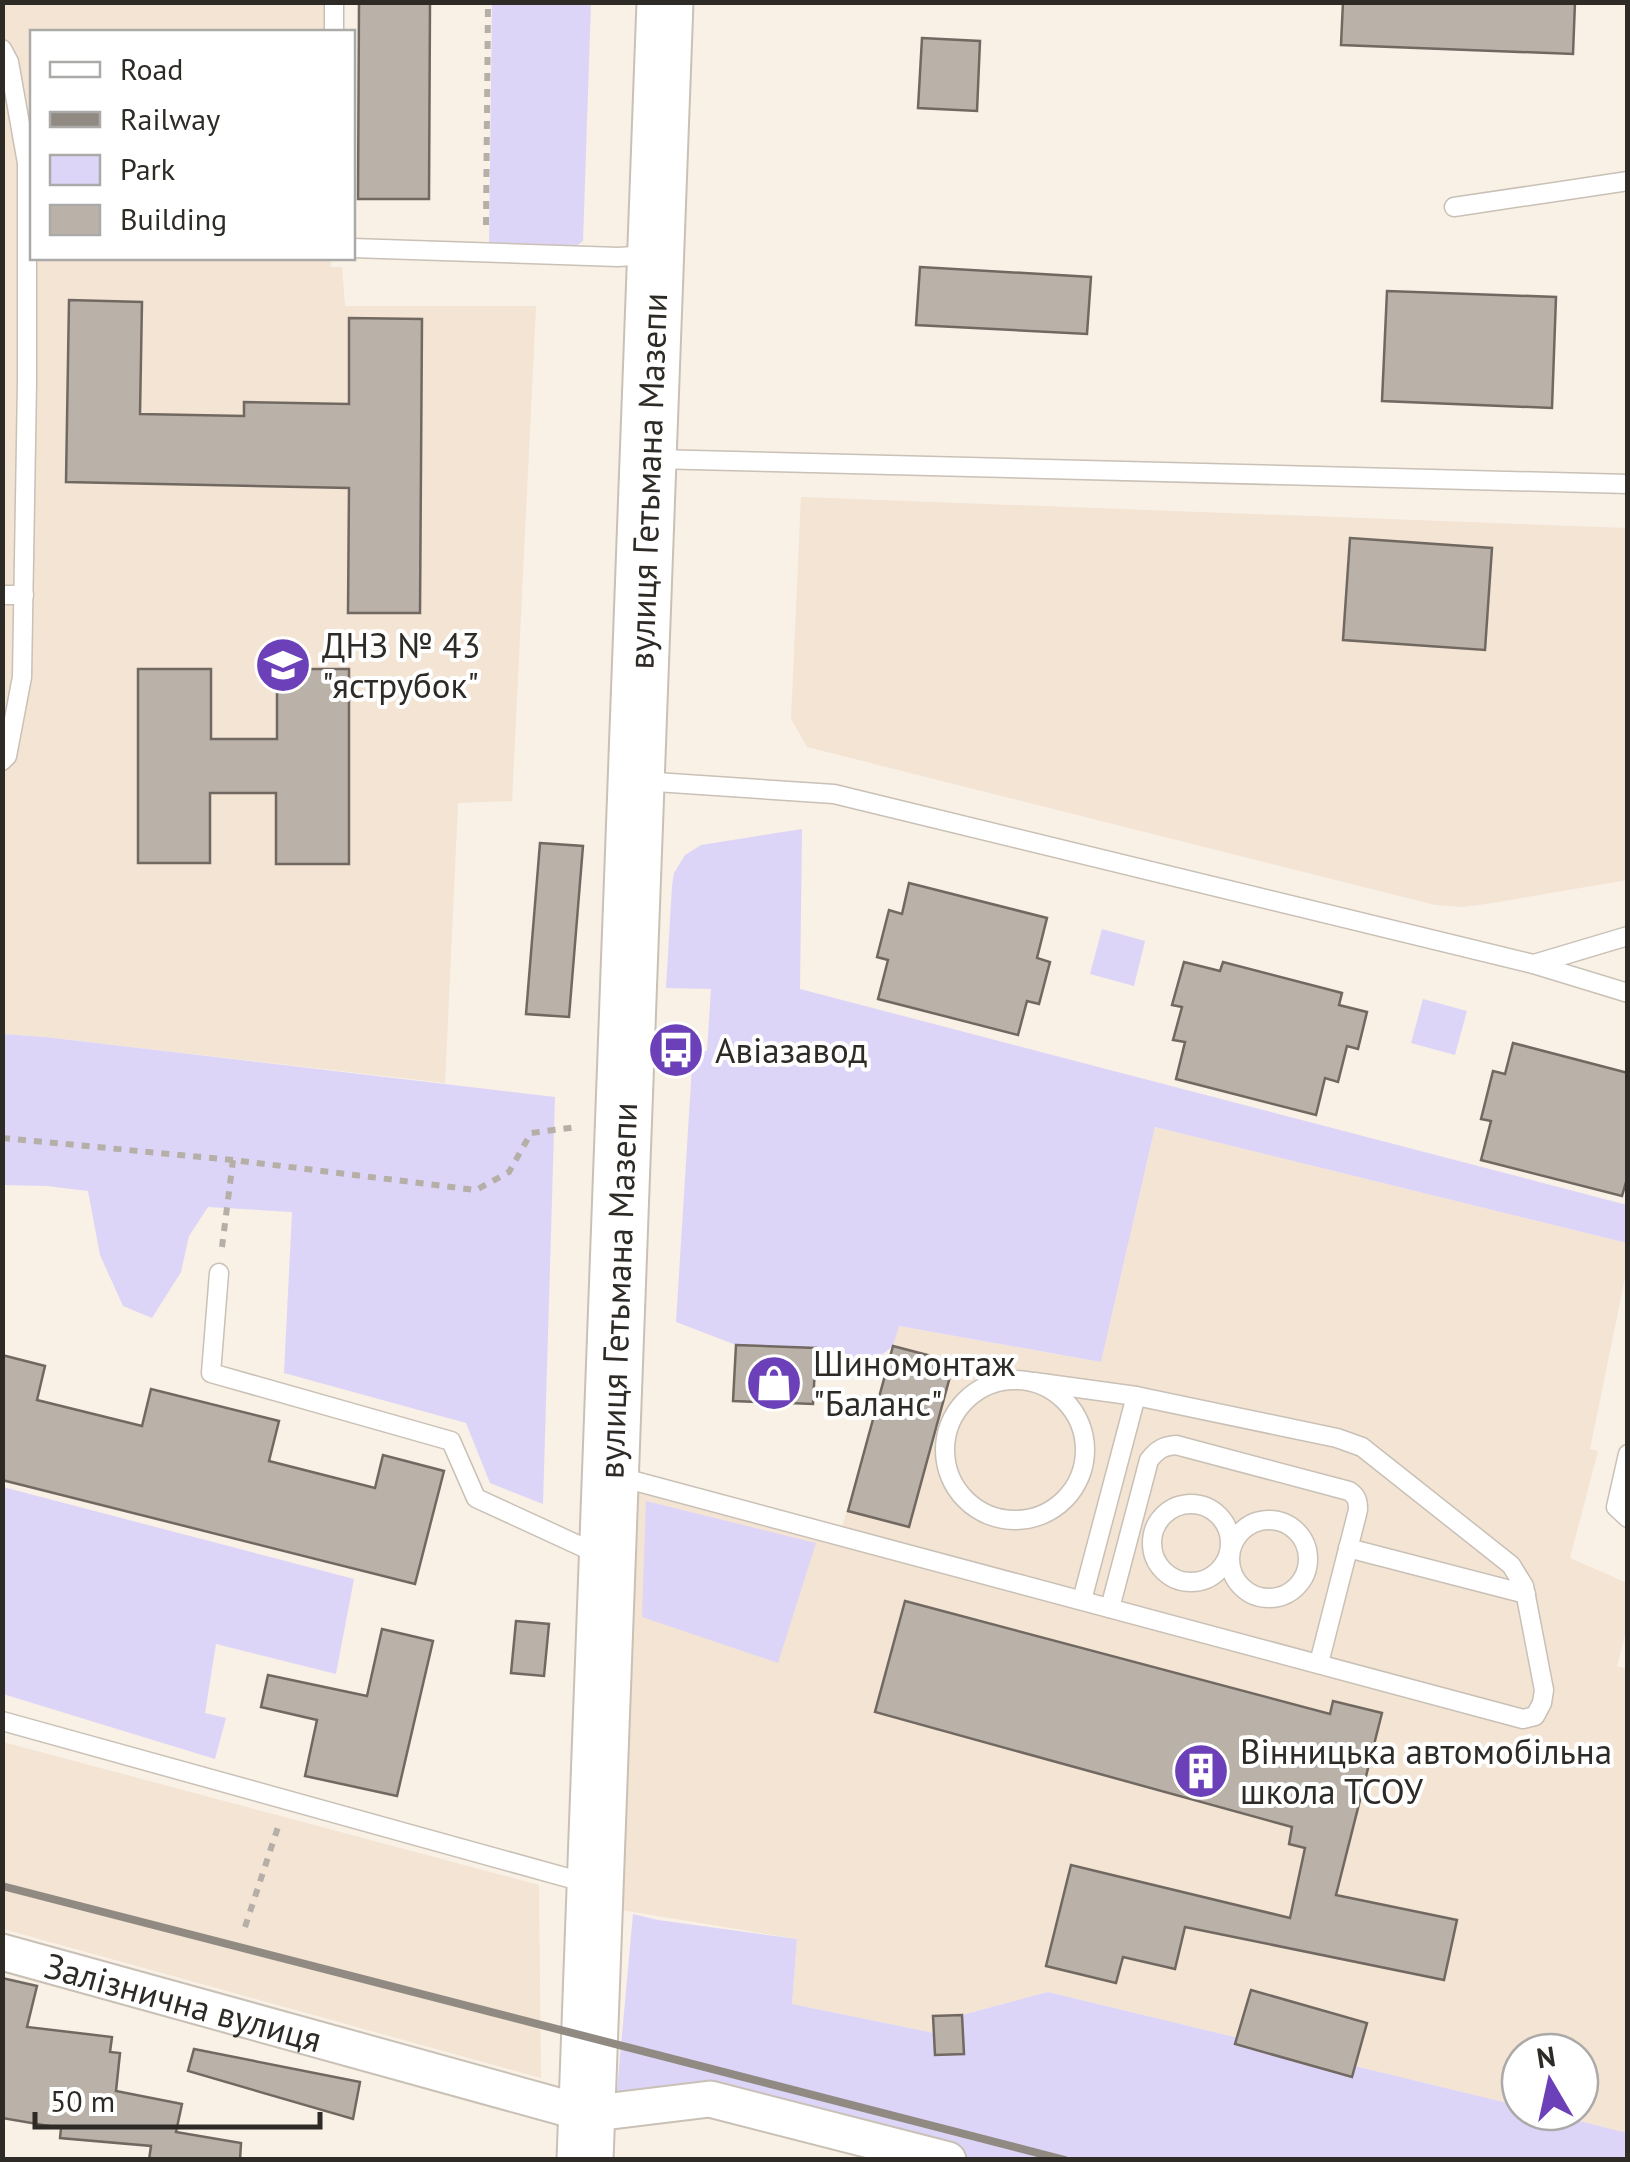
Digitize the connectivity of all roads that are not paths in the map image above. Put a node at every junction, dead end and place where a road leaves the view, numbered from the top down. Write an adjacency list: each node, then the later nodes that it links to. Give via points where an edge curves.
1 (334, 2): 3 (lane)
2 (664, 2): 9 (main road, вулиця Гетьмана Мазепи)
3 (334, 30)
4 (2, 49): 7 (lane, via 10,62 27,163)
5 (1628, 182): 6 (lane)
6 (1454, 207)
7 (30, 241): 13 (lane)
8 (355, 248): 9 (lane)
9 (655, 255): 10 (main road, вулиця Гетьмана Мазепи)
10 (648, 458): 11 (lane); 15 (main road, вулиця Гетьмана Мазепи)
11 (1628, 484)
12 (2, 595): 13 (lane)
13 (24, 595): 14 (lane, via 22,677)
14 (2, 761)
15 (636, 781): 17 (lane, via 834,794); 23 (main road, вулиця Гетьмана Мазепи)
16 (1628, 936): 17 (lane)
17 (1534, 964): 18 (lane)
18 (1628, 992)
19 (219, 1273): 27 (lane, via 211,1373 451,1441 476,1498)
20 (1034, 1382): 20 (lane, via 1073,1409 1083,1430 1082,1476 1051,1511 1005,1520 964,1499 951,1480 946,1435 970,1396 989,1384); 21 (lane)
21 (1136, 1396): 30 (lane, via 1362,1447 1511,1565); 31 (lane)
22 (1628, 1454): 24 (lane, via 1616,1507)
23 (610, 1475): 27 (main road, вулиця Гетьмана Мазепи); 31 (lane)
24 (1628, 1518)
25 (1348, 1548): 29 (lane); 30 (lane); 32 (lane, via 1358,1510 1349,1490 1165,1446 1148,1460)
26 (1230, 1553): 26 (lane, via 1228,1528 1200,1504 1174,1507 1151,1537 1164,1573 1189,1583 1214,1575); 28 (lane, via 1243,1590 1268,1600 1293,1592); 28 (lane, via 1252,1523 1278,1520 1300,1534)
27 (607, 1558): 35 (main road, вулиця Гетьмана Мазепи)
28 (1308, 1570): 29 (lane)
29 (1340, 1579): 33 (lane)
30 (1526, 1594): 33 (lane, via 1544,1690 1535,1716)
31 (1082, 1600): 32 (lane)
32 (1110, 1608): 33 (lane)
33 (1319, 1663)
34 (2, 1721): 35 (lane)
35 (595, 1885): 37 (main road, вулиця Гетьмана Мазепи)
36 (2, 1952): 37 (street, Залізнична вулиця)
37 (586, 2136): 38 (street, Залізнична вулиця, via 710,2098)
38 (948, 2160)

